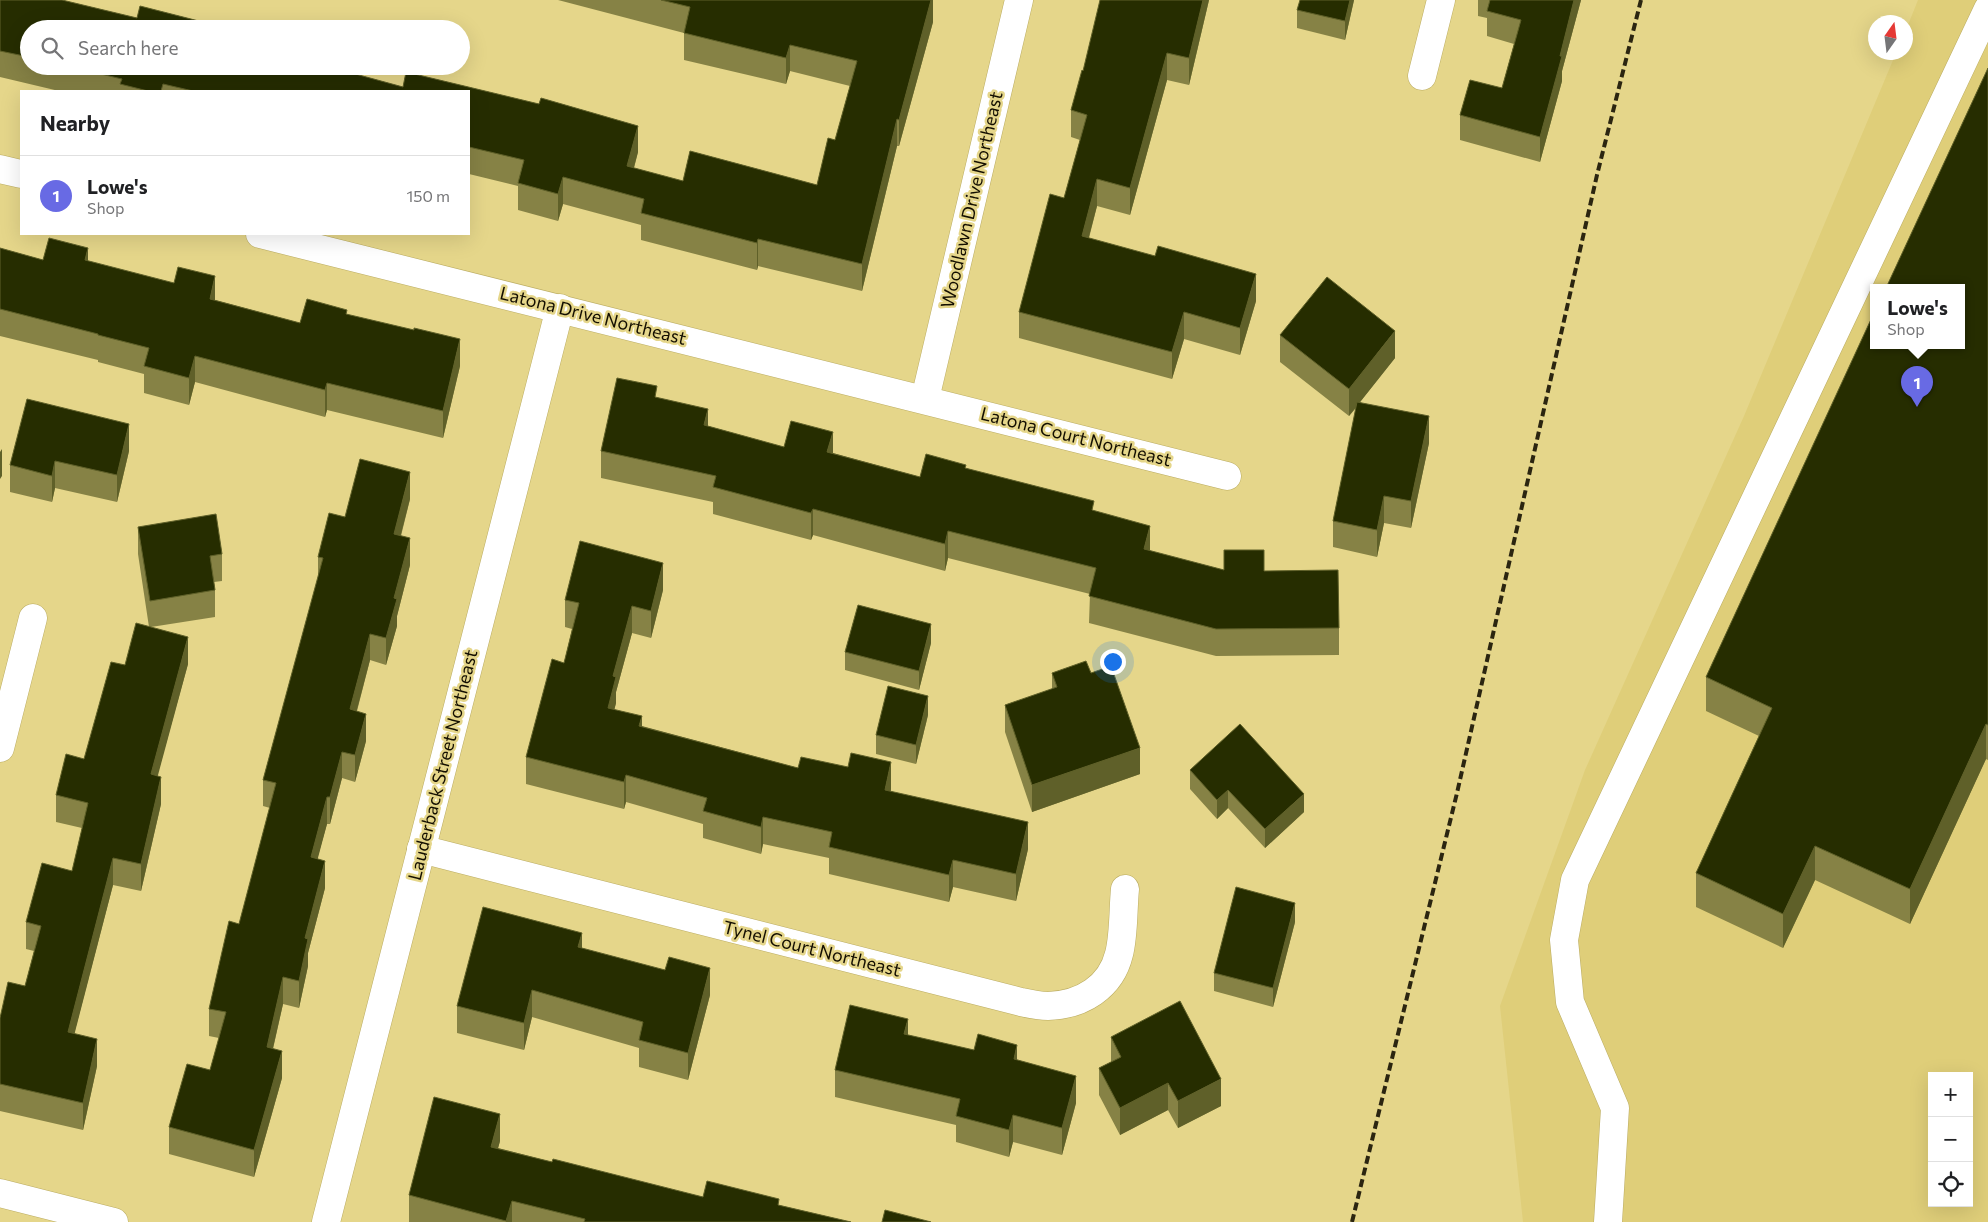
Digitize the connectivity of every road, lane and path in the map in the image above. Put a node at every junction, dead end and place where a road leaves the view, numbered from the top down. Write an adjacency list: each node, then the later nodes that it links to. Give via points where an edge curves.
1 (1020, 0): 9 (street, Woodlawn Drive Northeast)
2 (1441, 0): 4 (street)
3 (1988, 9): 18 (street, via 1575,880 1564,940 1570,1002 1615,1108)
4 (1422, 76)
5 (0, 169): 6 (street)
6 (20, 174)
7 (264, 235): 8 (street, Latona Drive Northeast)
8 (560, 308): 9 (street, Latona Drive Northeast); 13 (street, Lauderback Street Northeast)
9 (925, 399): 10 (street, Latona Court Northeast)
10 (1227, 476)
11 (33, 618): 12 (street)
12 (0, 748)
13 (421, 849): 14 (street, Tynel Court Northeast, via 1012,1000 1048,1006 1073,1002 1096,990 1112,974 1120,952); 17 (street, Lauderback Street Northeast)
14 (1124, 889)
15 (0, 1193): 16 (street)
16 (114, 1222)
17 (326, 1222)
18 (1608, 1222)

